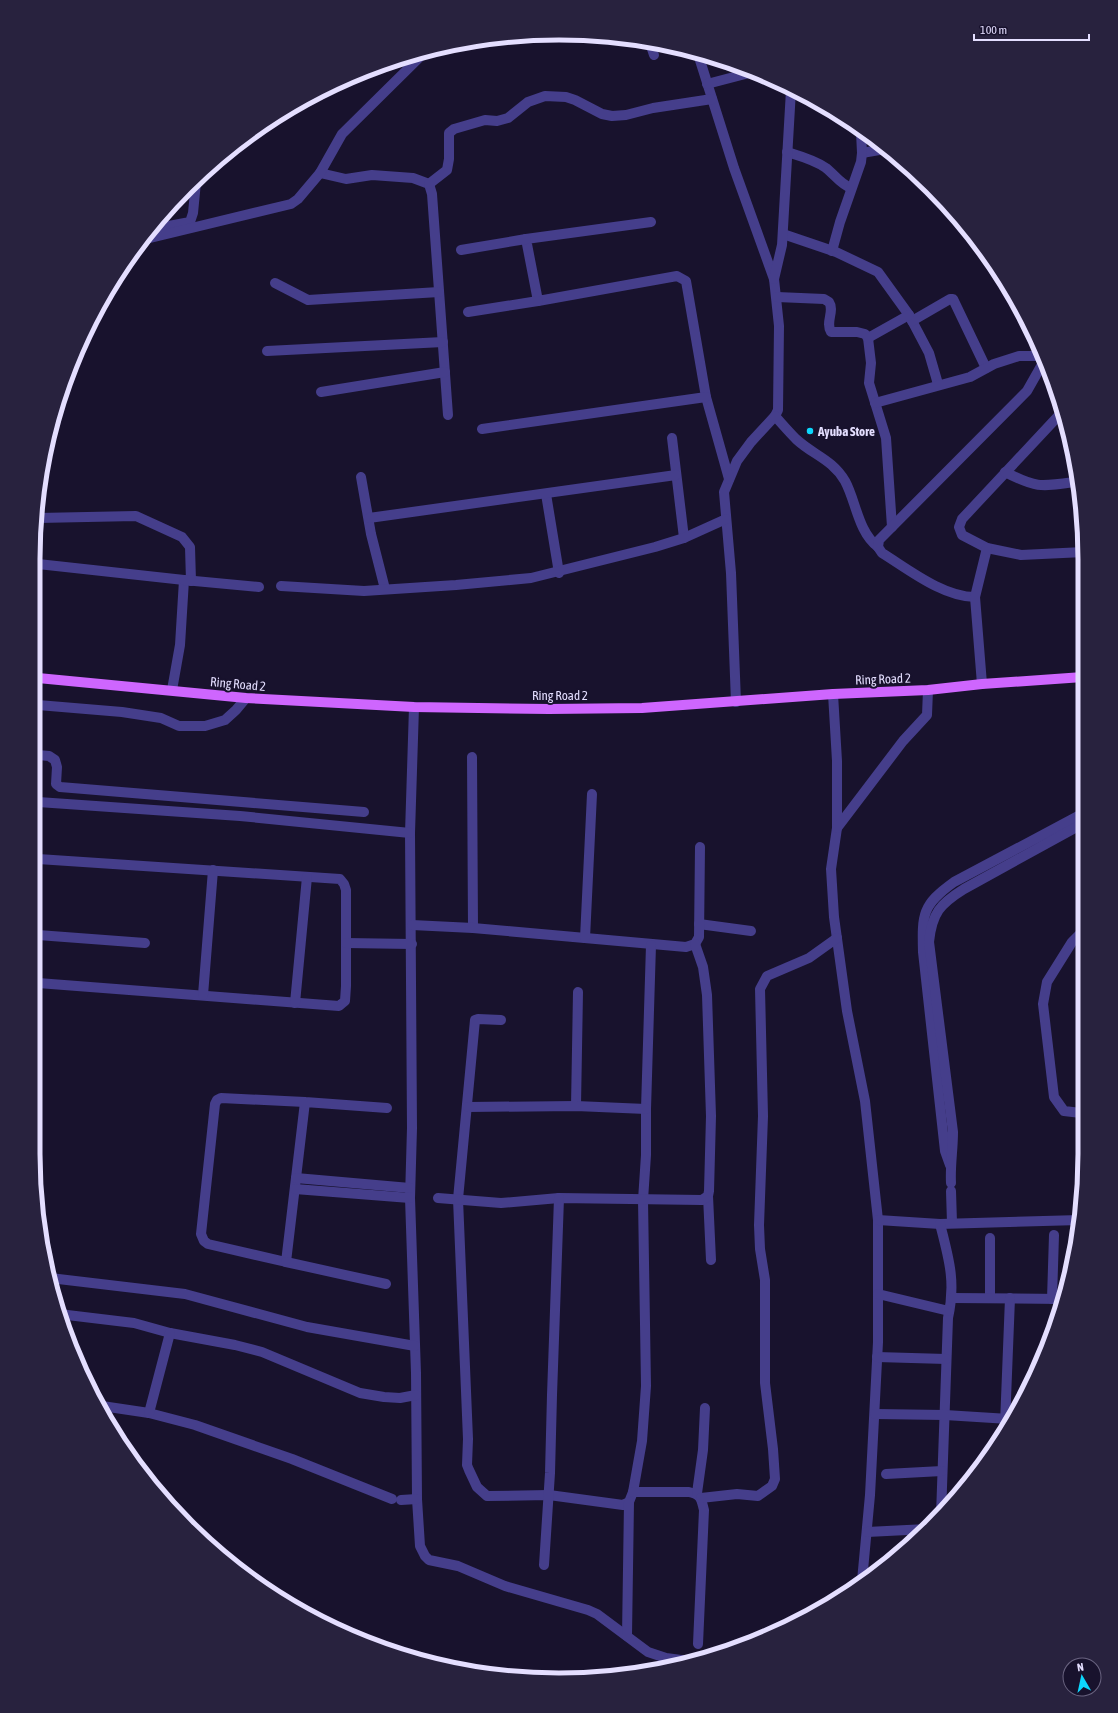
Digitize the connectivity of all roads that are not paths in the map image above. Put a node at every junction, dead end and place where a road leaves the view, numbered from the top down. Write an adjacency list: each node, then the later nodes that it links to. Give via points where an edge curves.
1 (652, 49): 2 (street)
2 (654, 55)
3 (700, 60): 6 (street)
4 (416, 61): 13 (street, via 342,134)
5 (743, 75): 6 (street)
6 (707, 84): 8 (street)
7 (792, 95): 11 (street)
8 (712, 99): 14 (street, via 612,116 566,97 545,96 528,102 508,118 497,121 485,120 449,132 447,170); 24 (street)
9 (862, 138): 12 (street)
10 (879, 150): 12 (street)
11 (787, 152): 15 (street, via 821,165 843,185); 19 (street)
12 (862, 153): 15 (street)
13 (320, 173): 14 (street, via 346,179 372,175 413,178); 20 (street, via 298,200 291,204)
14 (429, 184): 26 (street, via 432,194)
15 (851, 188): 23 (street)
16 (195, 189): 18 (street, via 190,222)
17 (651, 222): 21 (street)
18 (160, 228)
19 (783, 234): 23 (street); 24 (street)
20 (152, 238)
21 (526, 239): 22 (street); 28 (street)
22 (461, 250)
23 (832, 251): 30 (street, via 878,272)
24 (774, 279): 27 (street)
25 (275, 283): 26 (street, via 308,300)
26 (439, 292): 32 (street)
27 (777, 297): 31 (street, via 824,299 830,302 832,310 828,326 831,332 857,332 865,334); 43 (street, via 779,326)
28 (538, 301): 29 (street); 40 (street, via 677,276 686,281)
29 (468, 312)
30 (911, 318): 31 (street); 36 (street, via 953,299); 38 (street, via 929,353)
31 (868, 338): 41 (street, via 871,363 868,383)
32 (443, 342): 33 (street); 37 (street)
33 (267, 351)
34 (1036, 356): 36 (street, via 1019,356)
35 (1041, 367): 56 (street, via 1027,391)
36 (986, 368): 38 (street, via 970,377)
37 (445, 372): 39 (street); 42 (street)
38 (938, 384): 41 (street)
39 (321, 392)
40 (706, 397): 45 (street); 50 (street)
41 (875, 403): 56 (street, via 886,438)
42 (448, 416)
43 (776, 416): 50 (street, via 751,442); 58 (street, via 796,440 835,466 855,502 865,533)
44 (1057, 416): 47 (street)
45 (482, 429)
46 (672, 438): 48 (street)
47 (1005, 472): 51 (street, via 1023,482 1042,486); 59 (street, via 962,519 959,527 962,535)
48 (676, 475): 52 (street); 57 (street)
49 (361, 477): 54 (street)
50 (728, 479): 55 (street, via 724,492)
51 (1072, 482)
52 (546, 494): 54 (street); 62 (street)
53 (42, 518): 63 (street, via 136,516 182,537 190,547)
54 (368, 518): 66 (street)
55 (726, 519): 57 (street); 75 (street, via 731,573)
56 (892, 527): 58 (street, via 879,540)
57 (684, 538): 62 (street)
58 (878, 546): 67 (street, via 882,552 928,582 958,596)
59 (987, 548): 60 (street, via 1021,554); 67 (street)
60 (1078, 552)
61 (40, 564): 63 (street)
62 (559, 573): 66 (street, via 456,585)
63 (187, 580): 65 (street); 71 (street)
64 (281, 586): 66 (street, via 364,591)
65 (258, 587)
66 (385, 589)
67 (975, 597): 70 (street)
68 (1078, 677): 70 (main road, Ring Road 2)
69 (40, 678): 71 (main road, Ring Road 2)
70 (982, 684): 72 (main road, Ring Road 2)
71 (172, 690): 74 (main road, Ring Road 2)
72 (928, 690): 73 (main road, Ring Road 2); 85 (street, via 927,715 903,741)
73 (833, 694): 75 (main road, Ring Road 2); 85 (street)
74 (246, 698): 76 (street, via 225,720 205,726 179,726 161,718 122,712); 77 (main road, Ring Road 2)
75 (736, 702): 77 (main road, Ring Road 2, via 642,708)
76 (40, 705)
77 (414, 707): 86 (street)
78 (40, 755): 82 (street, via 55,760 56,784 60,787)
79 (472, 757): 93 (street)
80 (592, 794): 97 (street)
81 (40, 802): 86 (street, via 240,816)
82 (364, 812)
83 (1078, 816): 108 (street, via 954,882 929,904 922,922 923,952)
84 (1078, 826): 108 (street, via 964,889 947,900 938,910 933,919 929,942)
85 (837, 828): 98 (street, via 831,870)
86 (410, 833): 92 (street)
87 (700, 847): 91 (street)
88 (40, 859): 89 (street)
89 (213, 870): 90 (street); 106 (street)
90 (307, 877): 100 (street, via 340,879 344,884); 107 (street)
91 (699, 924): 94 (street); 102 (street)
92 (412, 925): 93 (street); 101 (street)
93 (473, 928): 97 (street)
94 (752, 931)
95 (40, 936): 99 (street)
96 (1078, 936): 115 (street, via 1047,982 1043,1004 1054,1098 1064,1111)
97 (585, 938): 103 (street)
98 (837, 938): 124 (street, via 849,1024 865,1101); 157 (street, via 809,958 767,976 760,989 763,1116 759,1225 765,1280 765,1383 775,1479 772,1486 758,1496)
99 (145, 943)
100 (346, 943): 101 (street); 107 (street, via 345,1001 339,1006)
101 (412, 944): 118 (street)
102 (695, 944): 103 (street, via 686,947); 119 (street, via 703,967 707,995 712,1116)
103 (651, 945): 114 (street)
104 (40, 983): 106 (street)
105 (578, 992): 111 (street)
106 (203, 995): 107 (street)
107 (296, 1003)
108 (933, 1015): 127 (street, via 945,1150 950,1165)
109 (501, 1020): 112 (street, via 475,1020)
110 (305, 1102): 113 (street); 116 (street); 131 (street, via 221,1098 215,1104 202,1238 208,1244)
111 (576, 1106): 112 (street); 114 (street)
112 (468, 1107): 122 (street)
113 (387, 1108)
114 (646, 1109): 123 (street)
115 (1078, 1113)
116 (296, 1178): 117 (street); 118 (street)
117 (295, 1189): 118 (street); 131 (street)
118 (410, 1193): 143 (street)
119 (708, 1196): 123 (street, via 702,1200); 130 (street)
120 (438, 1198): 122 (street)
121 (559, 1198): 122 (street, via 501,1203); 123 (street); 156 (street)
122 (458, 1199): 156 (street, via 467,1465 477,1487 487,1496)
123 (643, 1200): 158 (street, via 646,1386 642,1441)
124 (878, 1220): 126 (street); 134 (street)
125 (1074, 1220): 127 (street)
126 (940, 1224): 127 (street); 135 (street, via 949,1256)
127 (952, 1224)
128 (1054, 1235): 138 (street)
129 (990, 1238): 136 (street)
130 (711, 1260)
131 (286, 1262): 133 (street)
132 (56, 1279): 143 (street, via 185,1294 307,1327)
133 (386, 1284)
134 (878, 1294): 140 (street); 144 (street)
135 (952, 1298): 136 (street); 140 (street)
136 (990, 1298): 137 (street)
137 (1010, 1298): 138 (street); 152 (street)
138 (1052, 1299): 139 (street)
139 (1057, 1299)
140 (949, 1311): 145 (street)
141 (66, 1315): 142 (street, via 134,1323)
142 (170, 1333): 146 (street, via 262,1352 360,1393 400,1398); 149 (street)
143 (415, 1346): 146 (street)
144 (877, 1357): 145 (street); 150 (street)
145 (946, 1358): 151 (street)
146 (416, 1396): 159 (street)
147 (106, 1407): 149 (street)
148 (705, 1408): 157 (street)
149 (149, 1413): 159 (street, via 195,1425 292,1459 396,1500)
150 (875, 1414): 151 (street); 162 (street)
151 (944, 1415): 153 (street); 154 (street)
152 (1006, 1417)
153 (1004, 1421)
154 (942, 1471): 155 (street); 160 (street)
155 (886, 1474)
156 (548, 1495): 158 (street, via 623,1505); 163 (street)
157 (699, 1496): 158 (street, via 689,1492); 166 (street, via 704,1510)
158 (631, 1497): 165 (street)
159 (417, 1499): 165 (street, via 420,1546 424,1556 429,1560 458,1566 504,1586 588,1610)
160 (941, 1504)
161 (918, 1529): 162 (street)
162 (867, 1532): 164 (street)
163 (544, 1565)
164 (863, 1574)
165 (628, 1636): 167 (street, via 648,1652)
166 (698, 1644)
167 (675, 1659)

